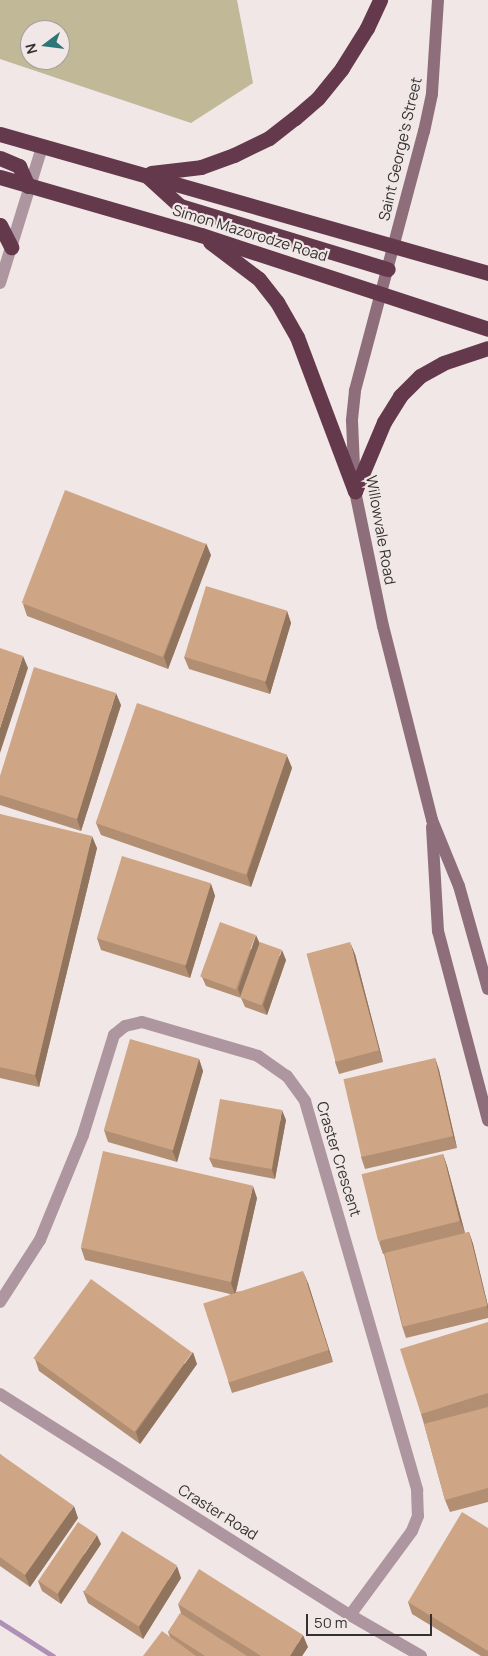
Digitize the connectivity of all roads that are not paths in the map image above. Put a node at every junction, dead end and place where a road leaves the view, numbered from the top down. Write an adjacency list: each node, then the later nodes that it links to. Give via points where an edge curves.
1 (380, 0): 6 (highway, via 342,68 318,98 276,133 234,155 201,167)
2 (438, 0): 11 (main road, Saint George's Street, via 432,94)
3 (0, 134): 4 (highway, Simon Mazorodze Road)
4 (42, 147): 6 (highway, Simon Mazorodze Road); 8 (street)
5 (0, 158): 8 (highway, via 19,166)
6 (145, 174): 11 (highway, Simon Mazorodze Road); 13 (highway, via 180,206)
7 (0, 177): 8 (highway, Simon Mazorodze Road)
8 (28, 186): 10 (highway, Simon Mazorodze Road); 12 (street)
9 (0, 225): 12 (highway)
10 (200, 235): 16 (highway, Simon Mazorodze Road); 19 (highway, via 259,279 277,302 296,337)
11 (394, 244): 13 (main road, Willowvale Road); 14 (highway, Simon Mazorodze Road)
12 (11, 247): 15 (street)
13 (388, 269): 16 (main road, Willowvale Road)
14 (488, 273)
15 (0, 283)
16 (381, 292): 17 (highway, Simon Mazorodze Road); 19 (main road, Willowvale Road, via 355,391 352,420)
17 (488, 329)
18 (488, 348): 19 (highway, via 443,363 420,376 400,396 384,422)
19 (355, 491): 20 (main road, Willowvale Road, via 383,626)
20 (432, 820): 21 (main road, Willowvale Road, via 459,886); 22 (main road, Willowvale Road, via 438,931)
21 (488, 989)
22 (488, 1120)
23 (0, 1302): 25 (street, Craster Crescent, via 40,1240 83,1135 114,1035 125,1026 142,1022 249,1054 287,1076 305,1101 417,1490 418,1516 412,1531)
24 (0, 1394): 25 (street, Craster Road)
25 (350, 1615): 26 (street, Craster Road)
26 (421, 1656)

